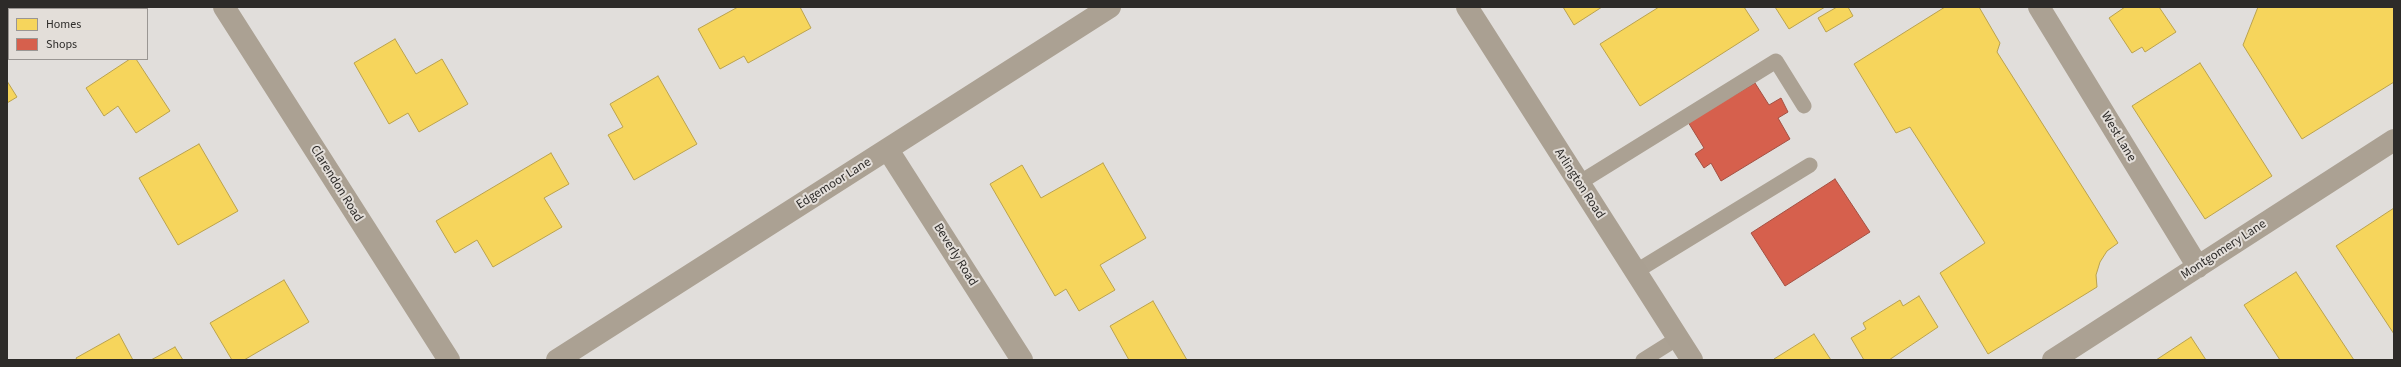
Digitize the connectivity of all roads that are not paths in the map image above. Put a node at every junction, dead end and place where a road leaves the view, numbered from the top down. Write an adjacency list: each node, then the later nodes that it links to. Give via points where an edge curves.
1 (224, 7): 13 (street, Clarendon Road)
2 (1110, 7): 7 (street, Edgemoor Lane)
3 (1467, 7): 9 (main road, Arlington Road)
4 (2039, 7): 10 (street, West Lane)
5 (1804, 106): 9 (lane, via 1776,61)
6 (2394, 140): 10 (street, Montgomery Lane)
7 (888, 150): 14 (street, Edgemoor Lane); 15 (street, Beverly Road)
8 (1810, 165): 11 (lane)
9 (1579, 183): 11 (main road, Arlington Road)
10 (2198, 267): 18 (street, Montgomery Lane)
11 (1635, 272): 12 (main road, Arlington Road)
12 (1678, 338): 16 (lane); 17 (main road, Arlington Road)
13 (449, 360)
14 (557, 360)
15 (1022, 360)
16 (1643, 360)
17 (1692, 360)
18 (2053, 360)

